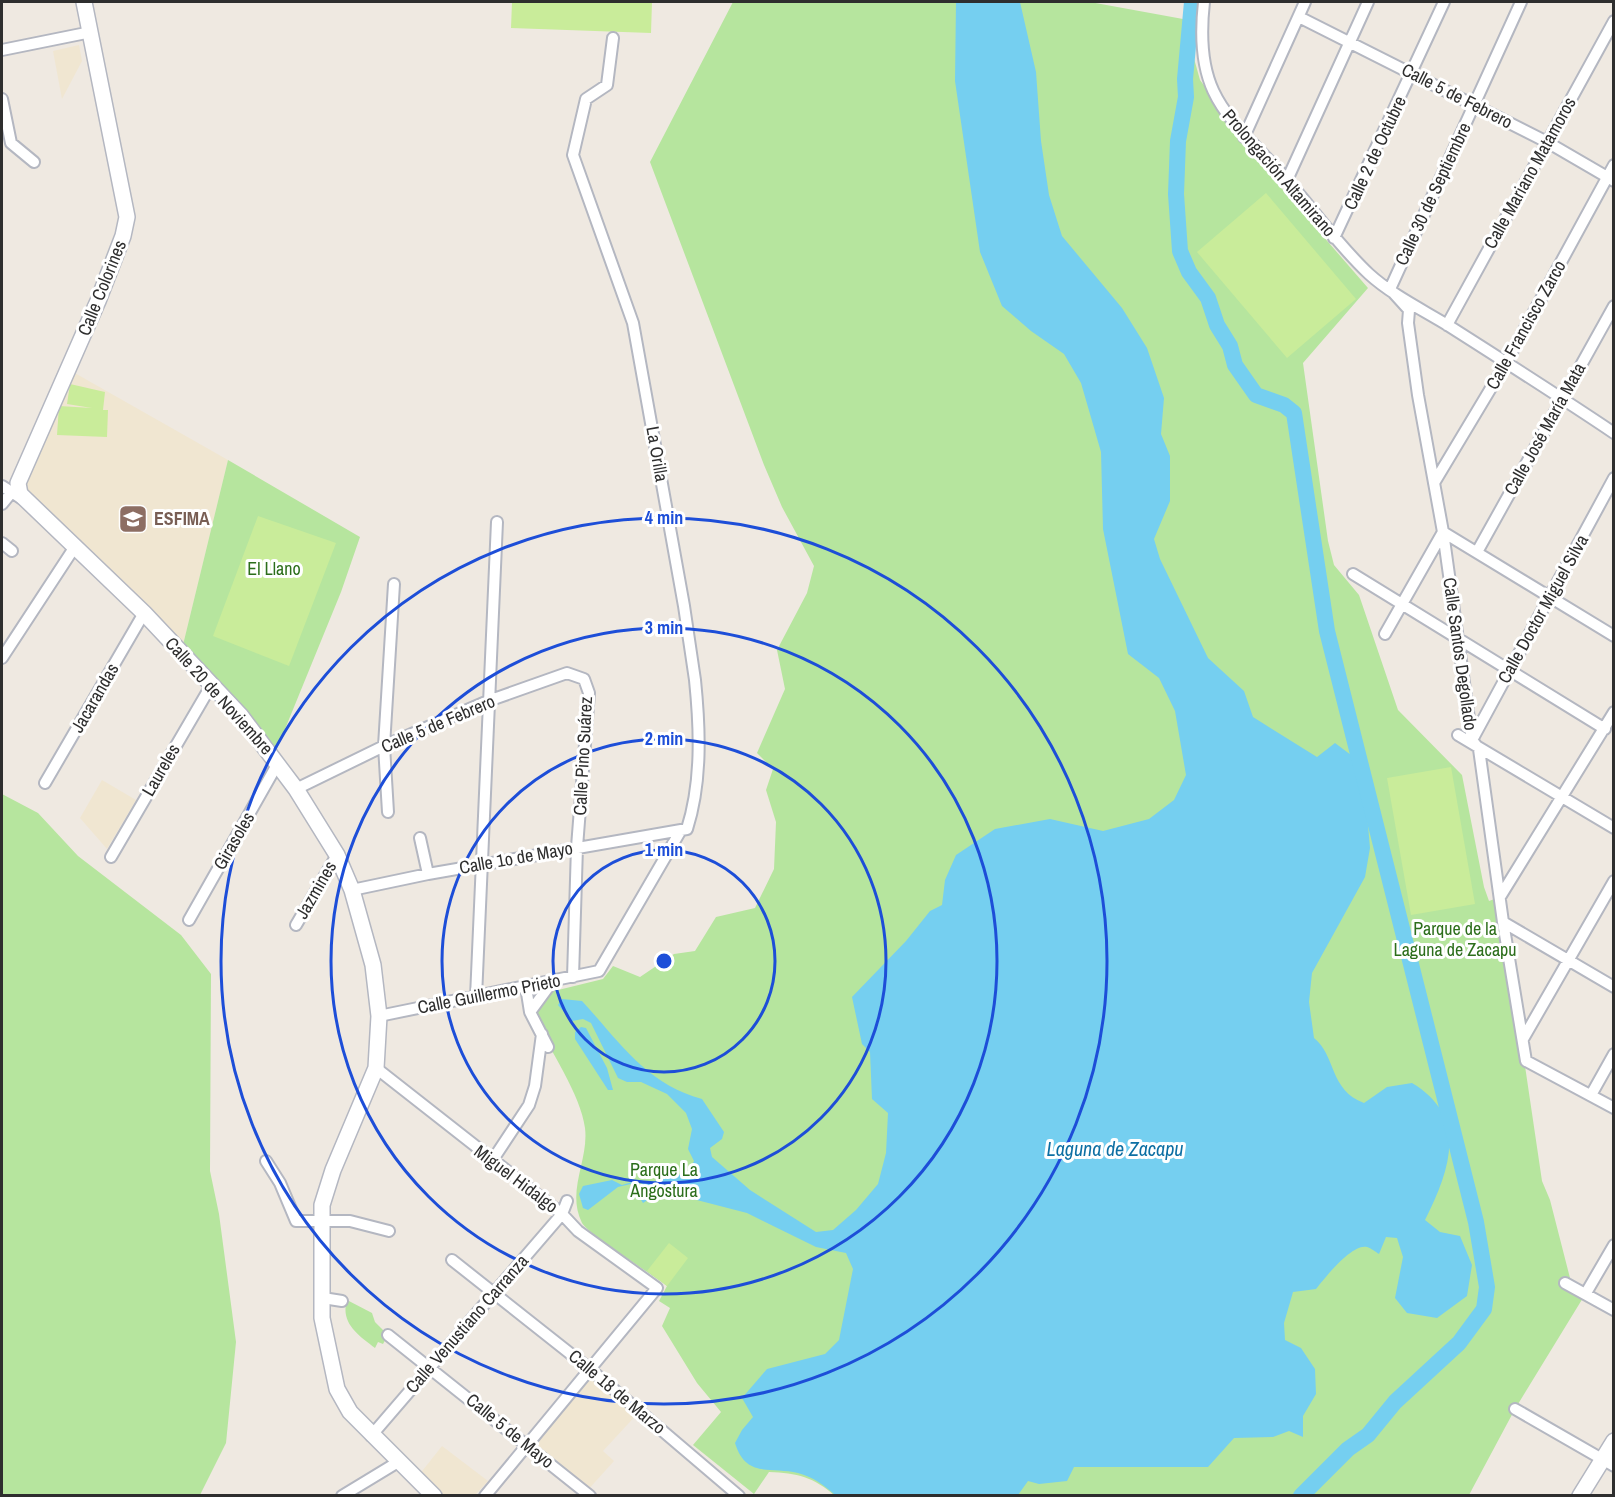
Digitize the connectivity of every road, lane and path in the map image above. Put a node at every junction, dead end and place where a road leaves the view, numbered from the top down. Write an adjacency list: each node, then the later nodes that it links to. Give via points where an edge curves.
1 (84, 2): 9 (main road, Calle Colorines)
2 (1204, 2): 17 (street, Prolongación Altamirano, via 1202,51 1210,86)
3 (1305, 2): 7 (street)
4 (1368, 2): 11 (street)
5 (1444, 2): 13 (street, Calle 2 de Octubre)
6 (1521, 2): 15 (street, Calle 30 de Septiembre)
7 (1299, 17): 11 (street, Calle 5 de Febrero); 17 (street)
8 (1614, 21): 18 (street, Calle Mariano Matamoros)
9 (91, 32): 12 (street); 34 (main road, Calle Colorines, via 127,216 98,301)
10 (613, 38): 66 (street, La Orilla, via 607,85 586,99 573,154 633,323 684,606 698,717 694,807 687,829)
11 (1350, 42): 13 (street, Calle 5 de Febrero); 22 (street)
12 (2, 50)
13 (1412, 74): 15 (street, Calle 5 de Febrero); 23 (street, Calle 2 de Octubre)
14 (2, 99): 16 (street)
15 (1474, 105): 18 (street, Calle 5 de Febrero); 24 (street, Calle 30 de Septiembre)
16 (4, 134): 19 (street)
17 (1244, 137): 22 (street, Prolongación Altamirano)
18 (1547, 142): 21 (street, Calle 5 de Febrero); 28 (street, Calle Mariano Matamoros)
19 (34, 162)
20 (1614, 165): 21 (street, Calle Francisco Zarco)
21 (1610, 179): 29 (street, Calle Francisco Zarco)
22 (1287, 180): 23 (street, Prolongación Altamirano)
23 (1334, 238): 24 (street, Prolongación Altamirano)
24 (1390, 289): 26 (street); 27 (street)
25 (1614, 306): 30 (street, Calle José María Mata)
26 (1409, 309): 27 (street); 33 (street, Calle Santos Degollado, via 1418,395)
27 (1422, 309): 28 (street)
28 (1447, 325): 29 (street)
29 (1506, 363): 30 (street); 33 (street, Calle Francisco Zarco)
30 (1562, 398): 31 (street); 41 (street, Calle José María Mata)
31 (1614, 432)
32 (1614, 478): 44 (street, Calle Doctor Miguel Silva)
33 (1434, 483): 37 (street, Calle Santos Degollado)
34 (10, 488): 35 (street); 39 (main road, Calle 20 de Noviembre)
35 (2, 504)
36 (497, 522): 54 (street)
37 (1443, 532): 41 (street); 45 (street); 49 (street, Calle Santos Degollado)
38 (2, 543): 40 (street)
39 (76, 545): 46 (main road, Calle 20 de Noviembre); 50 (street)
40 (12, 551)
41 (1477, 552): 44 (street)
42 (1353, 574): 45 (street)
43 (394, 584): 59 (street)
44 (1550, 597): 48 (street); 51 (street, Calle Doctor Miguel Silva)
45 (1402, 604): 47 (street); 49 (street)
46 (144, 613): 53 (main road, Calle 20 de Noviembre); 61 (street, Jacarandas)
47 (1386, 634)
48 (1614, 636)
49 (1457, 638): 51 (street); 58 (street, Calle Santos Degollado)
50 (2, 658)
51 (1508, 672): 56 (street); 58 (street, Calle Doctor Miguel Silva)
52 (584, 679): 54 (street, Calle 5 de Febrero, via 567,673); 68 (street, Calle Pino Suárez, via 589,693)
53 (212, 684): 60 (main road, Calle 20 de Noviembre); 70 (street, Laureles)
54 (488, 701): 59 (street, Calle 5 de Febrero); 71 (street)
55 (1614, 712): 56 (street)
56 (1605, 729): 63 (street)
57 (1458, 735): 58 (street)
58 (1475, 745): 63 (street); 75 (street, Calle Santos Degollado)
59 (384, 746): 62 (street, Calle 5 de Febrero); 64 (street)
60 (278, 763): 62 (main road, Calle 20 de Noviembre); 76 (street, Girasoles)
61 (45, 783)
62 (296, 789): 69 (main road, Calle 20 de Noviembre)
63 (1560, 797): 65 (street); 75 (street)
64 (388, 812)
65 (1614, 828)
66 (681, 830): 68 (street, Calle 1o de Mayo); 80 (street, La Orilla)
67 (420, 838): 72 (street)
68 (578, 847): 71 (street, Calle 1o de Mayo); 81 (street, Calle Pino Suárez)
69 (336, 855): 74 (main road, Calle 20 de Noviembre); 78 (street, Jazmines)
70 (111, 857)
71 (482, 865): 72 (street, Calle 1o de Mayo); 85 (street)
72 (428, 874): 74 (street, Calle 1o de Mayo)
73 (1614, 881): 79 (street)
74 (352, 890): 87 (main road, Calle 20 de Noviembre, via 373,965)
75 (1500, 897): 77 (street, Calle Santos Degollado)
76 (189, 920)
77 (1503, 922): 79 (street); 89 (street, Calle Santos Degollado)
78 (296, 926)
79 (1567, 961): 84 (street); 89 (street)
80 (599, 971): 81 (street, Calle Guillermo Prieto)
81 (573, 977): 82 (street, Calle Guillermo Prieto)
82 (552, 982): 83 (street, Calle Guillermo Prieto); 86 (street)
83 (526, 987): 85 (street, Calle Guillermo Prieto); 86 (street)
84 (1614, 987)
85 (476, 997): 87 (street, Calle Guillermo Prieto)
86 (530, 1012): 88 (street)
87 (379, 1016): 92 (main road, Calle 20 de Noviembre)
88 (542, 1034): 90 (street); 96 (street, via 529,1105)
89 (1523, 1039): 93 (street, Calle Santos Degollado, via 1526,1060)
90 (548, 1047)
91 (1614, 1054): 93 (street)
92 (376, 1068): 96 (street, Miguel Hidalgo); 99 (main road, Calle 20 de Noviembre, via 333,1170)
93 (1591, 1095): 94 (street)
94 (1614, 1108)
95 (266, 1161): 99 (street, via 296,1221)
96 (492, 1161): 98 (street, Miguel Hidalgo)
97 (567, 1202): 98 (street)
98 (562, 1214): 104 (street, Calle Venustiano Carranza); 111 (street, Miguel Hidalgo, via 578,1231 657,1288)
99 (321, 1219): 100 (street); 106 (main road, Calle 20 de Noviembre)
100 (389, 1230)
101 (1614, 1245): 105 (street)
102 (452, 1260): 104 (street, Calle 18 de Marzo)
103 (1565, 1283): 105 (street)
104 (494, 1292): 110 (street, Calle Venustiano Carranza); 111 (street, Calle 18 de Marzo)
105 (1586, 1293): 108 (street)
106 (322, 1298): 107 (street); 113 (main road, Calle 20 de Noviembre, via 325,1338 337,1389 350,1412)
107 (342, 1301)
108 (1614, 1310)
109 (388, 1335): 110 (street, Calle 5 de Mayo)
110 (430, 1367): 113 (street, Calle Venustiano Carranza); 115 (street, Calle 5 de Mayo)
111 (591, 1370): 115 (street); 122 (street, Calle 18 de Marzo)
112 (1515, 1409): 117 (street)
113 (372, 1436): 116 (main road, Calle 20 de Noviembre)
114 (1614, 1441): 117 (main road)
115 (526, 1445): 120 (street); 121 (street, Calle 5 de Mayo)
116 (398, 1462): 118 (street); 119 (main road, Calle 20 de Noviembre)
117 (1608, 1464): 123 (main road)
118 (342, 1496)
119 (434, 1496)
120 (484, 1496)
121 (590, 1496)
122 (739, 1496)
123 (1580, 1496)

